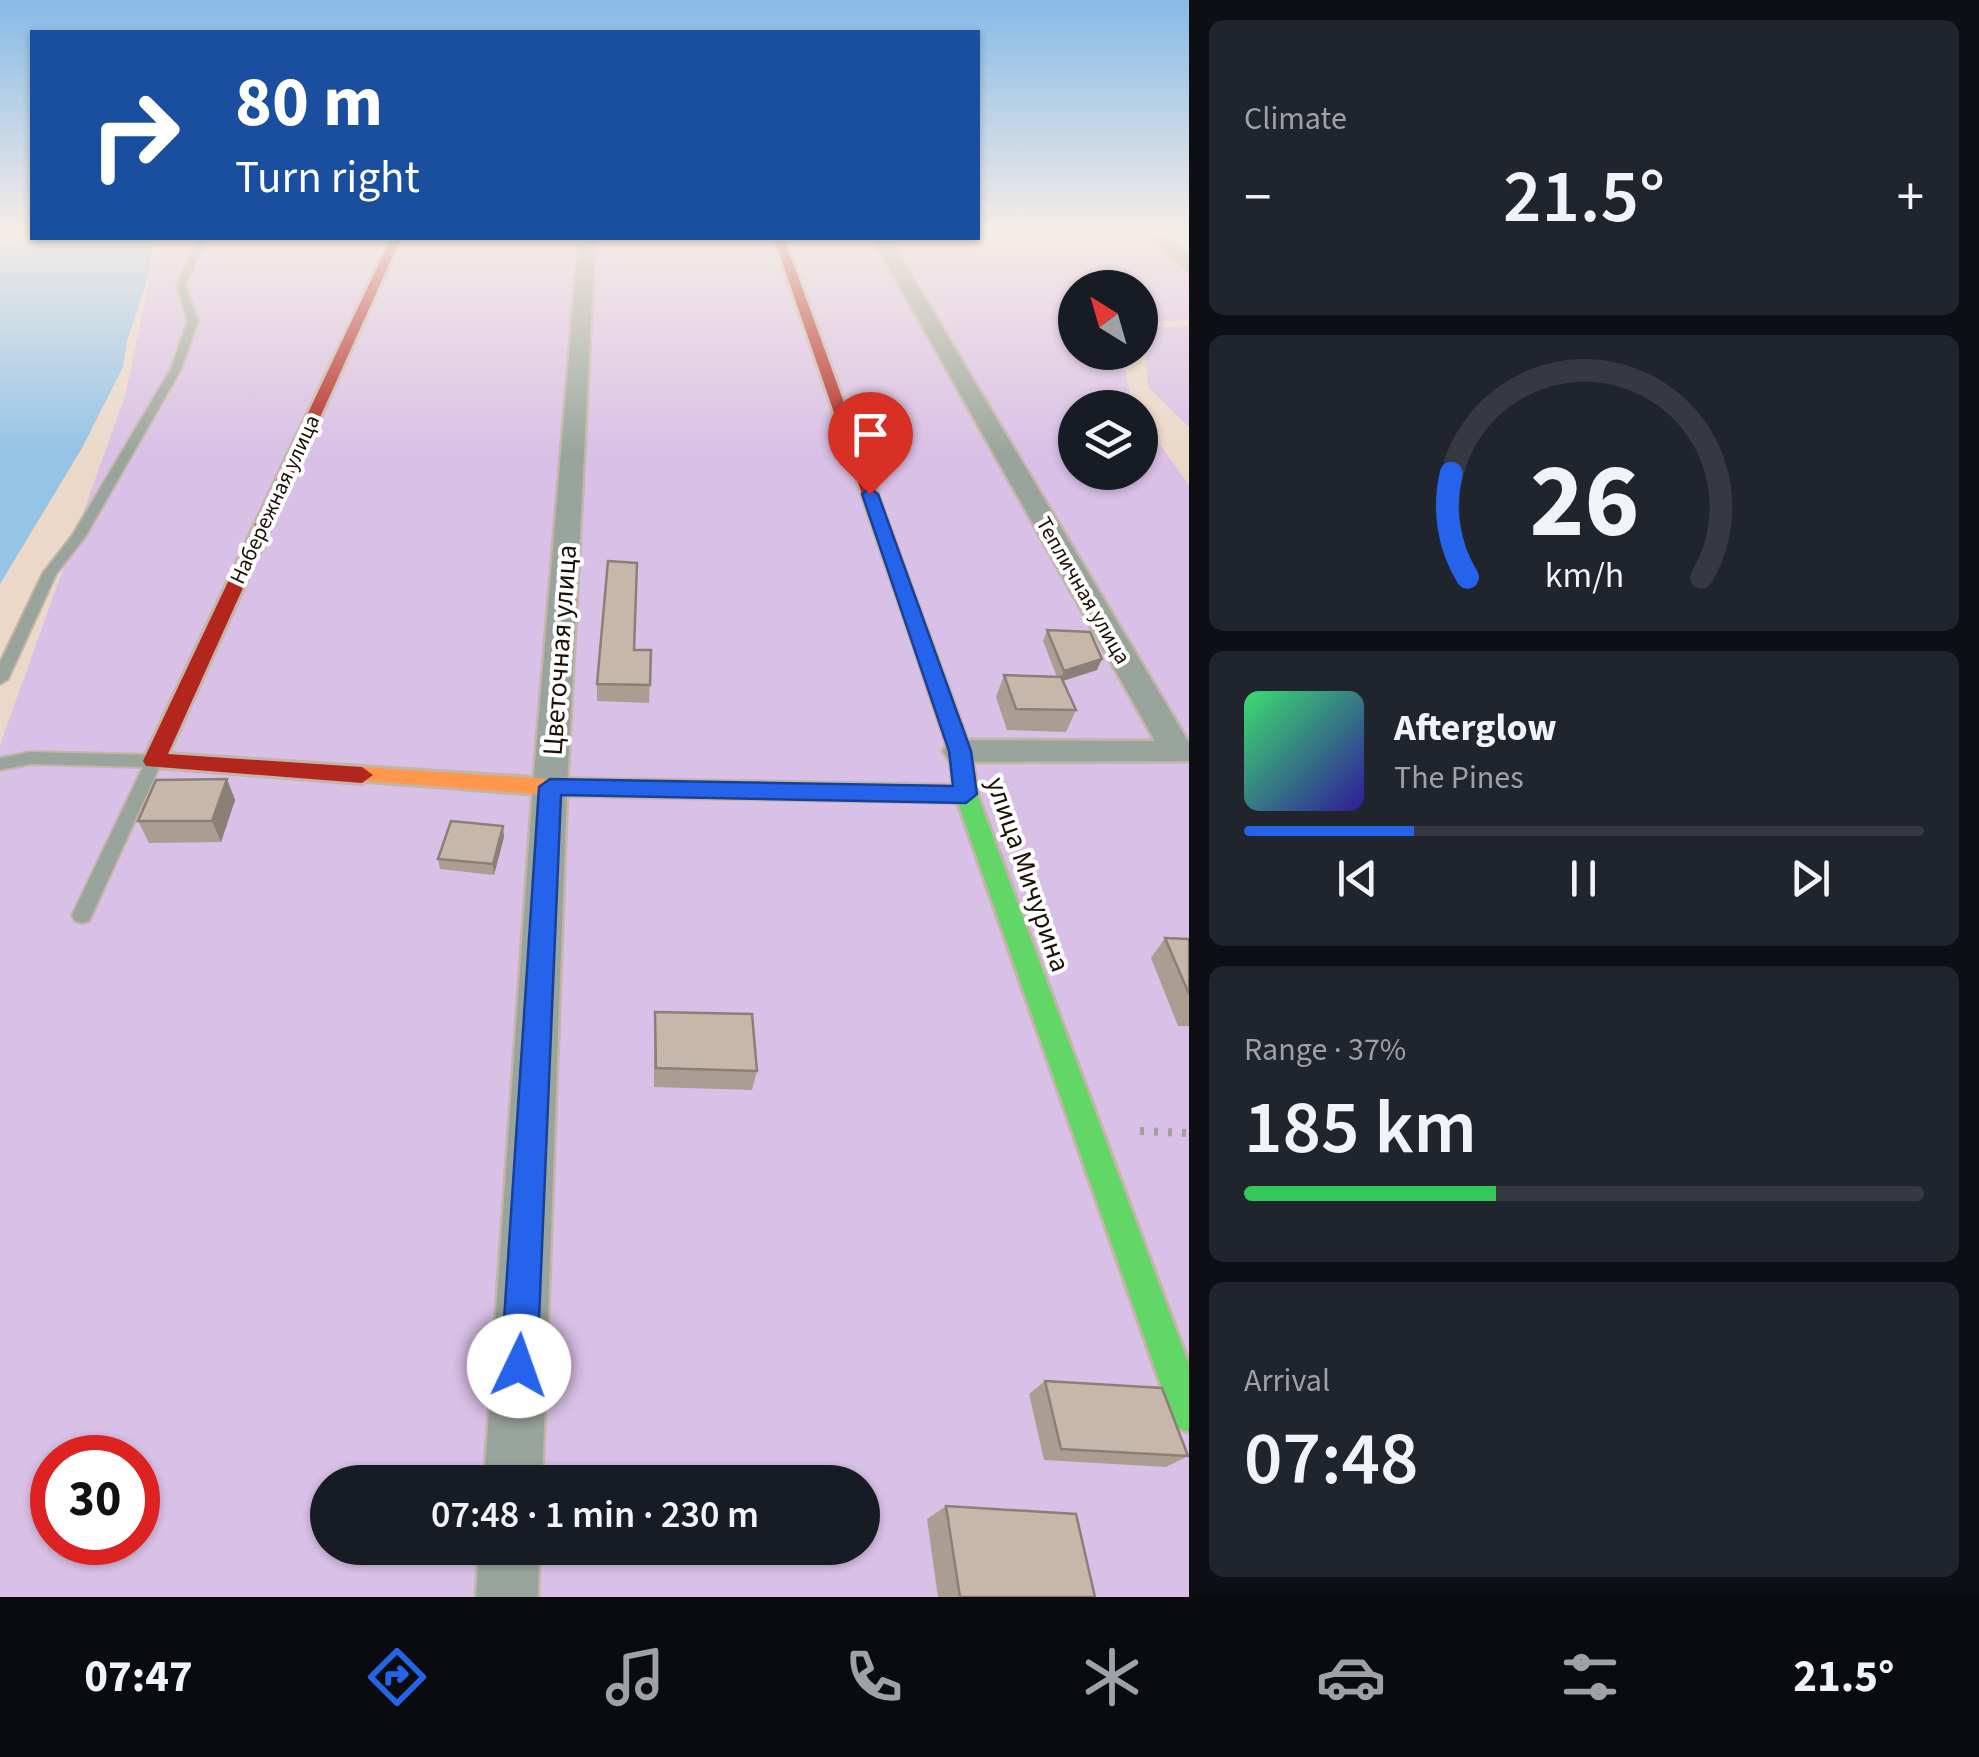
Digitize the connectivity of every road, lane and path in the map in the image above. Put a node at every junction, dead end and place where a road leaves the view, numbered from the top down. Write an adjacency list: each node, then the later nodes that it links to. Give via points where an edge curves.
1 (188, 305): 6 (lane, via 194,321 176,369 50,573)
2 (365, 305): 8 (street, Набережная улица)
3 (583, 305): 10 (street, Цветочная улица)
4 (802, 305): 7 (street, улица Мичурина)
5 (920, 305): 7 (street, Тепличная улица, via 1178,754)
6 (0, 679)
7 (960, 751): 11 (street, улица Мичурина)
8 (154, 760): 9 (lane, via 31,758); 10 (street); 12 (lane)
9 (0, 764)
10 (550, 787): 11 (street); 14 (street, Цветочная улица)
11 (966, 794): 13 (street, улица Мичурина)
12 (82, 915)
13 (1189, 1414)
14 (514, 1465)
15 (509, 1565): 16 (street)
16 (507, 1597)

